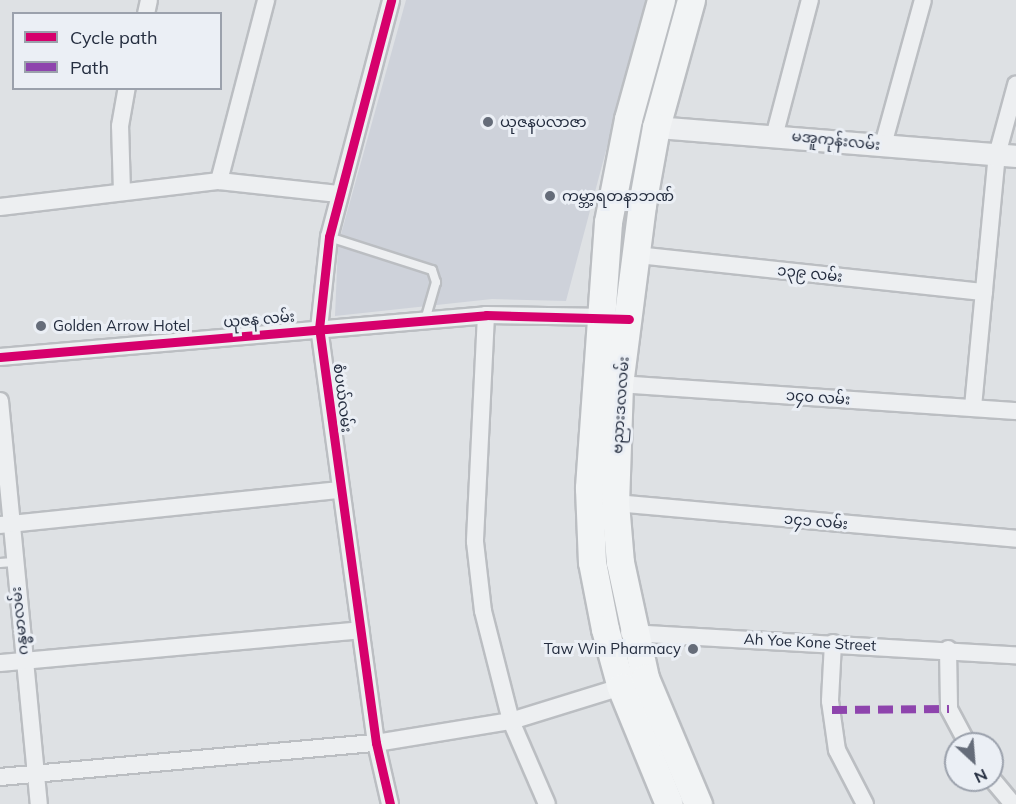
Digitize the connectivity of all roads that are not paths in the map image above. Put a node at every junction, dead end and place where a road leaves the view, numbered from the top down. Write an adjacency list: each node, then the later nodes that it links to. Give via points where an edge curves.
1 (266, 0): 13 (street)
2 (392, 0): 15 (street, စံပယ်လမ်း)
3 (661, 0): 21 (main road, ဗညားဒလလမ်း, via 608,222)
4 (691, 0): 9 (main road, ဗညားဒလလမ်း)
5 (810, 0): 10 (street)
6 (923, 0): 11 (street)
7 (1016, 85): 12 (street)
8 (127, 90): 14 (street, via 120,126)
9 (656, 127): 10 (street, မအူကုန်းလမ်း); 18 (main road, ဗညားဒလလမ်း)
10 (775, 133): 11 (street, မအူကုန်းလမ်း)
11 (883, 145): 12 (street, မအူကုန်းလမ်း)
12 (1006, 156): 19 (street)
13 (219, 181): 14 (street); 15 (street)
14 (122, 192): 16 (street)
15 (339, 194): 17 (street, စံပယ်လမ်း)
16 (0, 207)
17 (329, 237): 23 (lane, via 432,270 436,282); 24 (street, စံပယ်လမ်း)
18 (637, 255): 19 (street, ၁၃၉ လမ်း); 22 (main road, ဗညားဒလလမ်း)
19 (984, 292): 28 (street)
20 (486, 315): 21 (street, ယုဇန လမ်း); 23 (street, ယုဇန လမ်း); 44 (street, via 475,542 483,611)
21 (599, 316): 22 (street, ယုဇန လမ်း); 35 (main road, ဗညားဒလလမ်း, via 589,488 592,562)
22 (629, 319): 26 (main road, ဗညားဒလလမ်း)
23 (425, 320): 24 (street, ယုဇန လမ်း)
24 (320, 329): 25 (street, ယုဇန လမ်း); 30 (street, စံပယ်လမ်း)
25 (0, 357)
26 (619, 384): 28 (street, ၁၄၀ လမ်း); 31 (main road, ဗညားဒလလမ်း)
27 (0, 401): 32 (street, ဂန္ဓမာလမ်း)
28 (974, 407): 29 (street, ၁၄၀ လမ်း)
29 (1016, 411)
30 (339, 490): 32 (street); 36 (street, စံပယ်လမ်း)
31 (615, 503): 33 (street, ၁၄၁ လမ်း); 37 (main road, ဗညားဒလလမ်း)
32 (5, 525): 34 (street, ဂန္ဓမာလမ်း)
33 (1016, 539)
34 (7, 562): 41 (street, ဂန္ဓမာလမ်း)
35 (605, 629): 37 (street, Ah Yoe Kone Street); 43 (main road, ဗညားဒလလမ်း)
36 (360, 630): 41 (street); 46 (street, စံပယ်လမ်း)
37 (634, 634): 38 (street, Ah Yoe Kone Street); 53 (main road, ဗညားဒလလမ်း, via 645,678)
38 (832, 643): 39 (street, Ah Yoe Kone Street); 54 (street, via 830,701 837,750)
39 (948, 649): 40 (street, Ah Yoe Kone Street); 45 (street, via 949,709)
40 (1016, 656)
41 (23, 661): 42 (street); 47 (street, ဂန္ဓမာလမ်း)
42 (0, 663)
43 (621, 687): 44 (street); 52 (main road, ဗညားဒလလမ်း)
44 (511, 722): 46 (street); 51 (street)
45 (961, 732)
46 (376, 743): 47 (street); 50 (street, စံပယ်လမ်း)
47 (35, 773): 48 (street); 49 (street, ဂန္ဓမာလမ်း)
48 (0, 777)
49 (39, 804)
50 (390, 804)
51 (547, 804)
52 (669, 804)
53 (698, 804)
54 (865, 804)

